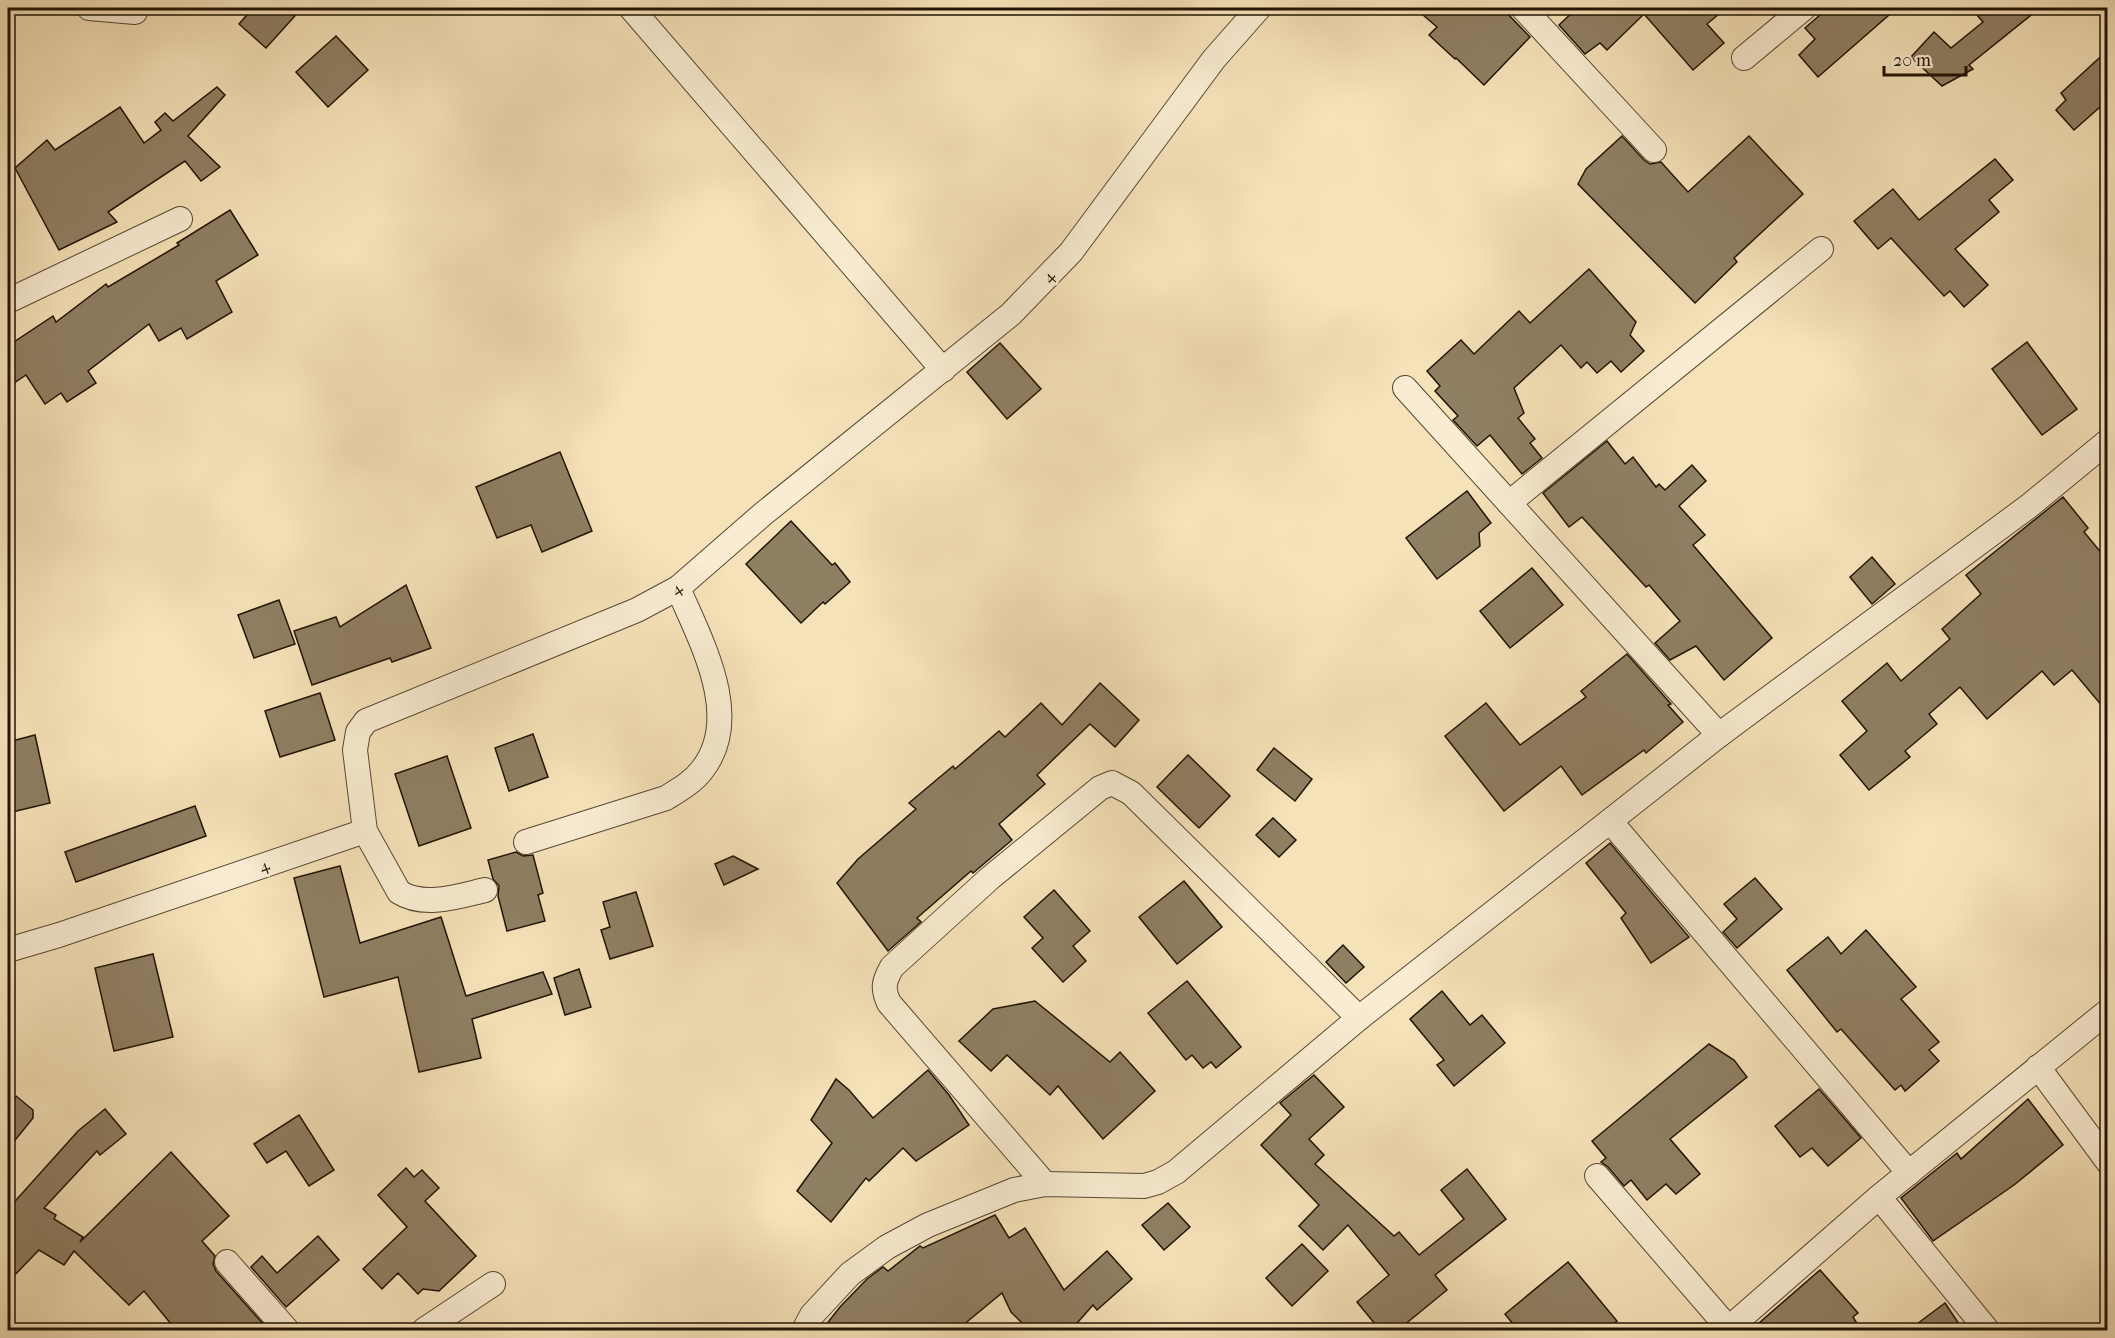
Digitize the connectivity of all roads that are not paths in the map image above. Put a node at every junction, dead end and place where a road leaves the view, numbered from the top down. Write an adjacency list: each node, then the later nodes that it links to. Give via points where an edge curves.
1 (89, 8): 6 (street)
2 (631, 8): 12 (street)
3 (1259, 8): 12 (street, 4, via 1214,59 1071,252 1011,314)
4 (1522, 8): 8 (street)
5 (1804, 8): 7 (street)
6 (135, 12)
7 (1744, 58)
8 (1654, 150)
9 (180, 219): 11 (street)
10 (1821, 249): 15 (street)
11 (8, 301)
12 (943, 370): 16 (street, 4, via 763,514)
13 (1405, 388): 15 (street)
14 (2108, 441): 17 (street, via 2029,506)
15 (1509, 503): 17 (street)
16 (678, 588): 19 (street, 4, via 637,610 366,721 358,732 355,750); 20 (street, via 714,672 719,725 713,753 702,771 666,798)
17 (1719, 735): 18 (street)
18 (1610, 821): 24 (street); 27 (street)
19 (365, 831): 21 (street, via 399,892 407,897 443,899); 22 (street, 4)
20 (526, 842)
21 (485, 890)
22 (8, 950)
23 (2108, 1011): 25 (street)
24 (1359, 1018): 29 (street, via 1176,1172 1158,1182 1144,1186); 29 (street, via 1131,793 1112,783 1100,788 990,878 892,967 883,990 889,1002)
25 (2038, 1067): 26 (street); 27 (street)
26 (2108, 1162)
27 (1909, 1173): 30 (street)
28 (1597, 1176): 36 (street)
29 (1045, 1184): 35 (street, via 1014,1190 928,1225 886,1247 836,1288)
30 (1879, 1197): 36 (street); 37 (street)
31 (227, 1262): 33 (street)
32 (493, 1284): 34 (street)
33 (287, 1330)
34 (424, 1330)
35 (804, 1330)
36 (1729, 1330)
37 (1987, 1330)

